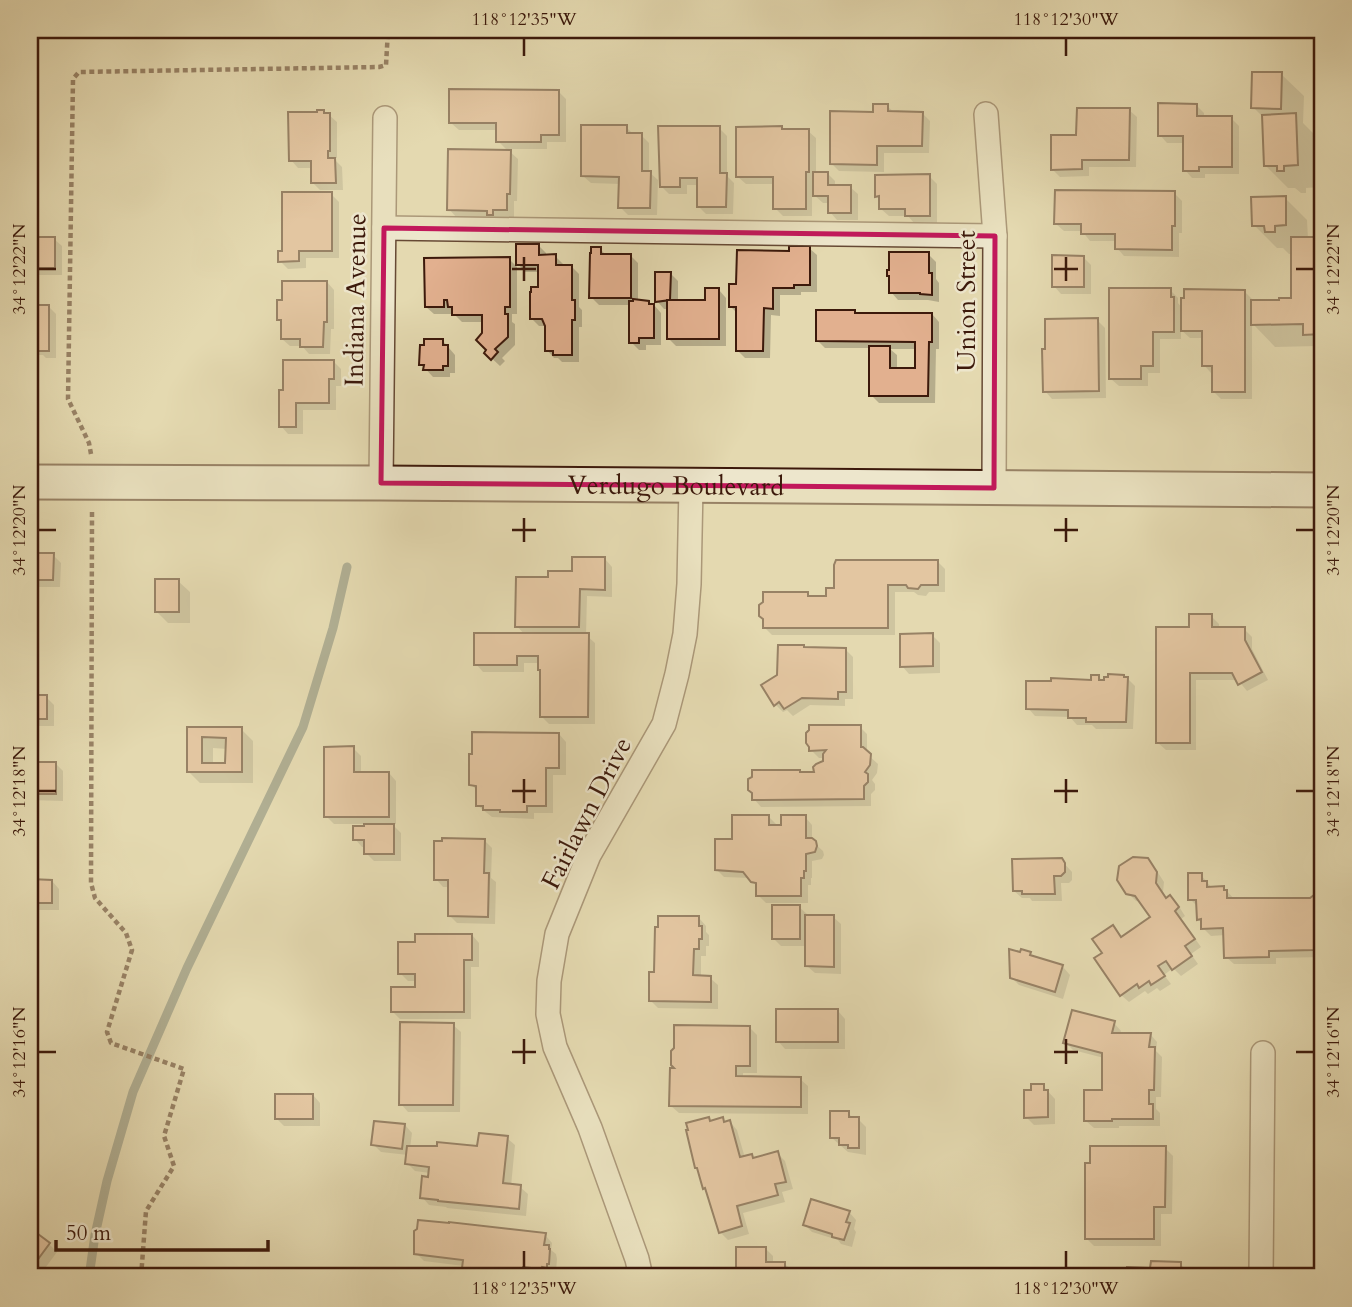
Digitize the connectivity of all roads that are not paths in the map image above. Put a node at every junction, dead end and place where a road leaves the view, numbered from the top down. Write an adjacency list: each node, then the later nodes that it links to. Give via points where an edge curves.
1 (986, 114): 4 (street, Union Street)
2 (385, 118): 3 (street, Indiana Avenue)
3 (384, 228): 4 (street); 6 (street, Indiana Avenue)
4 (995, 236): 8 (street, Union Street)
5 (30, 482): 6 (main road, Verdugo Boulevard)
6 (381, 483): 7 (main road, Verdugo Boulevard)
7 (691, 486): 8 (main road, Verdugo Boulevard); 11 (street, Fairlawn Drive, via 685,634 664,724 589,855 557,934 549,981 548,1014 555,1047 590,1128)
8 (994, 488): 9 (main road, Verdugo Boulevard)
9 (1322, 490)
10 (1263, 1053): 12 (street)
11 (641, 1277)
12 (1261, 1277)

